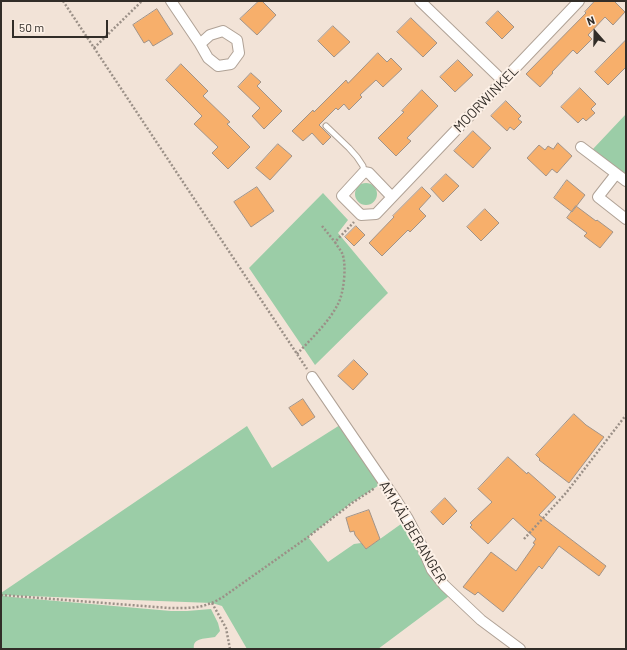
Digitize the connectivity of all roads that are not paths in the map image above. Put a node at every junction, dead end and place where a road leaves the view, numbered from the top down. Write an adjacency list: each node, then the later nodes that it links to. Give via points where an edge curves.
1 (171, 1): 4 (street)
2 (420, 1): 5 (street)
3 (579, 1): 5 (street, MOORWINKEL)
4 (200, 44)
5 (503, 81): 11 (street, MOORWINKEL)
6 (326, 126): 8 (lane, via 349,148 363,166)
7 (581, 147): 9 (street)
8 (364, 172): 11 (street, via 369,173); 11 (street, MOORWINKEL, via 342,196 361,215 376,214)
9 (616, 174): 10 (street); 12 (street, via 598,197)
10 (626, 181)
11 (392, 197)
12 (626, 219)
13 (312, 377): 14 (street, AM KÄLBERANGER, via 408,519 432,570 481,620)
14 (520, 649)

